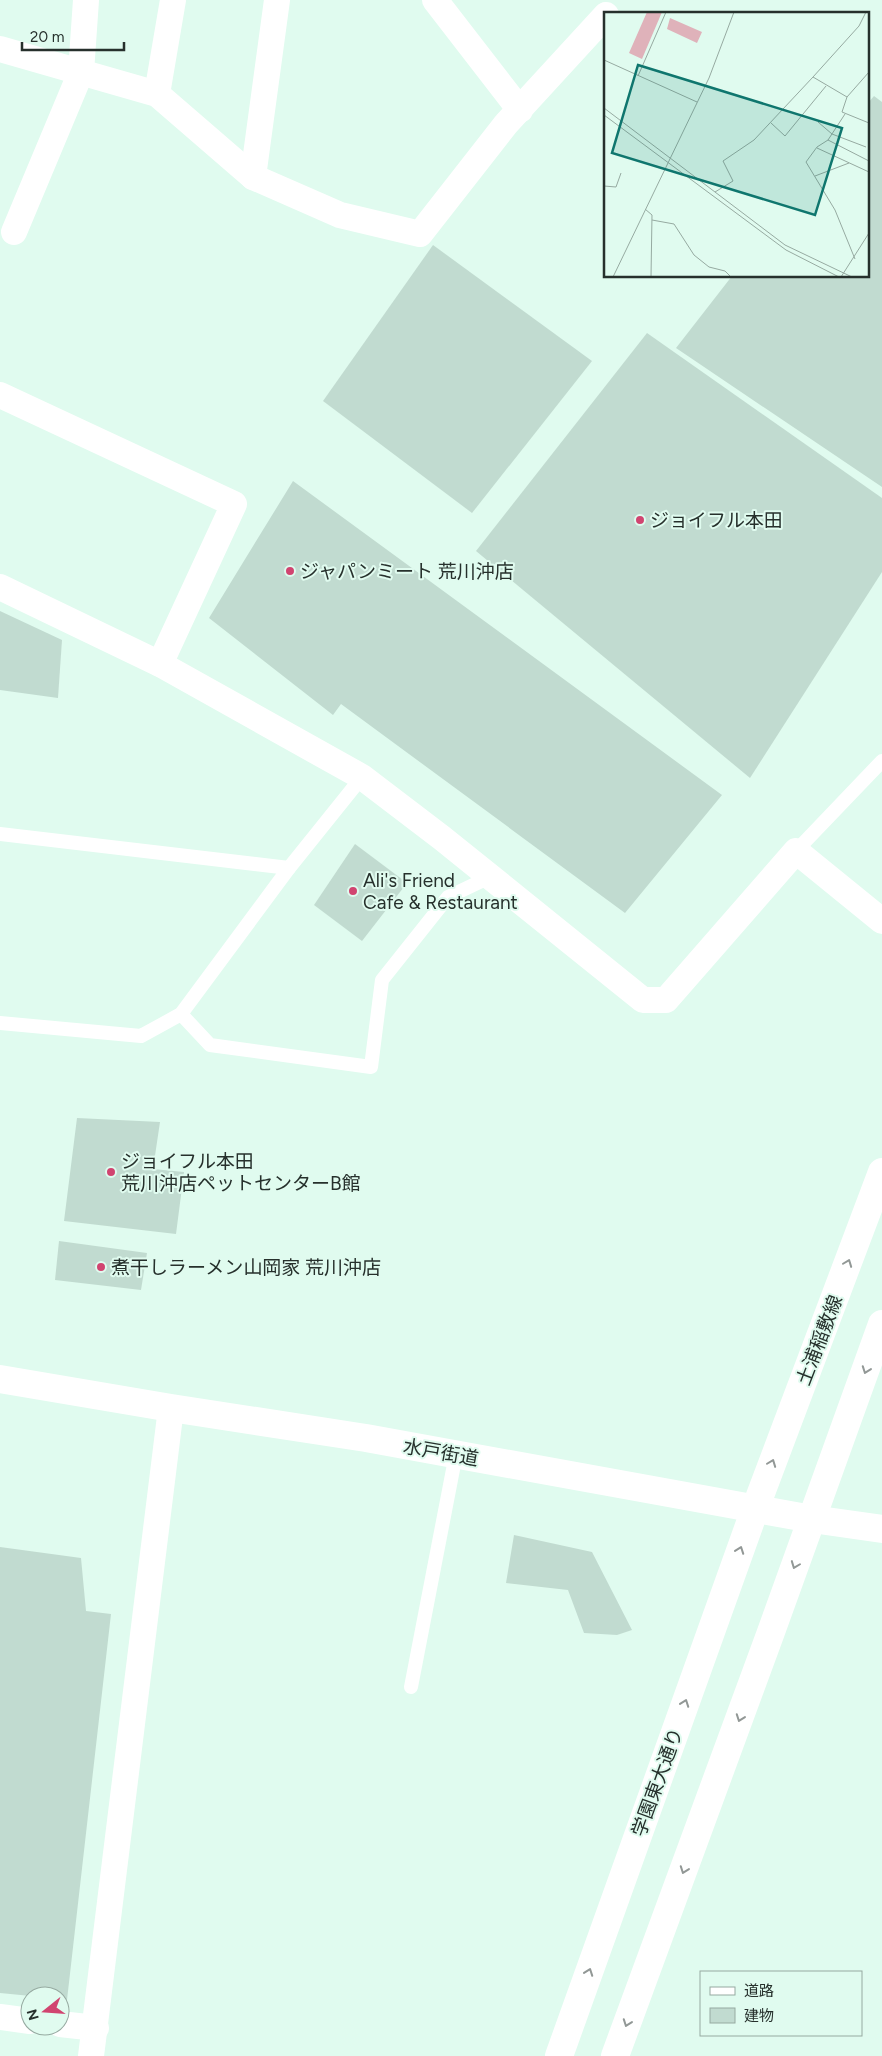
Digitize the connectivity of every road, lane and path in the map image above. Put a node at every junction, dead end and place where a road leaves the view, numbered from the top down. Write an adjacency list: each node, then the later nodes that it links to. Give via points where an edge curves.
1 (86, 0): 9 (street)
2 (173, 0): 10 (street)
3 (277, 0): 12 (street)
4 (435, 0): 11 (street)
5 (619, 0): 6 (street)
6 (608, 12)
7 (604, 16): 11 (street)
8 (0, 49): 9 (street)
9 (81, 72): 10 (street); 13 (street)
10 (157, 94): 12 (street)
11 (520, 110): 12 (street, via 420,234 340,215)
12 (253, 177)
13 (14, 232)
14 (0, 396): 16 (street, via 234,504)
15 (0, 587): 16 (street)
16 (160, 664): 18 (street)
17 (882, 761): 20 (lane)
18 (362, 777): 21 (lane); 22 (street)
19 (0, 834): 21 (lane)
20 (796, 851): 22 (street, via 666,1000 643,1000); 23 (street)
21 (289, 868): 24 (lane)
22 (490, 877): 24 (lane, via 448,897 382,980 371,1067 210,1045)
23 (882, 921)
24 (181, 1014): 25 (lane, via 140,1036)
25 (0, 1023)
26 (882, 1172): 31 (main road, 土浦稲敷線, one-way to 26)
27 (882, 1324): 32 (main road, one-way to 32)
28 (0, 1379): 29 (main road, 水戸街道)
29 (171, 1408): 30 (main road, 水戸街道); 38 (street)
30 (456, 1454): 31 (main road, 水戸街道); 34 (lane)
31 (755, 1508): 32 (main road, 水戸街道); 40 (main road, 学園東大通り, one-way to 31)
32 (812, 1520): 33 (main road, 水戸街道); 41 (main road, one-way to 41)
33 (882, 1529)
34 (411, 1687)
35 (0, 2017): 36 (street)
36 (20, 2020)
37 (70, 2025): 38 (street)
38 (96, 2028): 39 (street)
39 (92, 2056)
40 (559, 2056)
41 (615, 2056)

